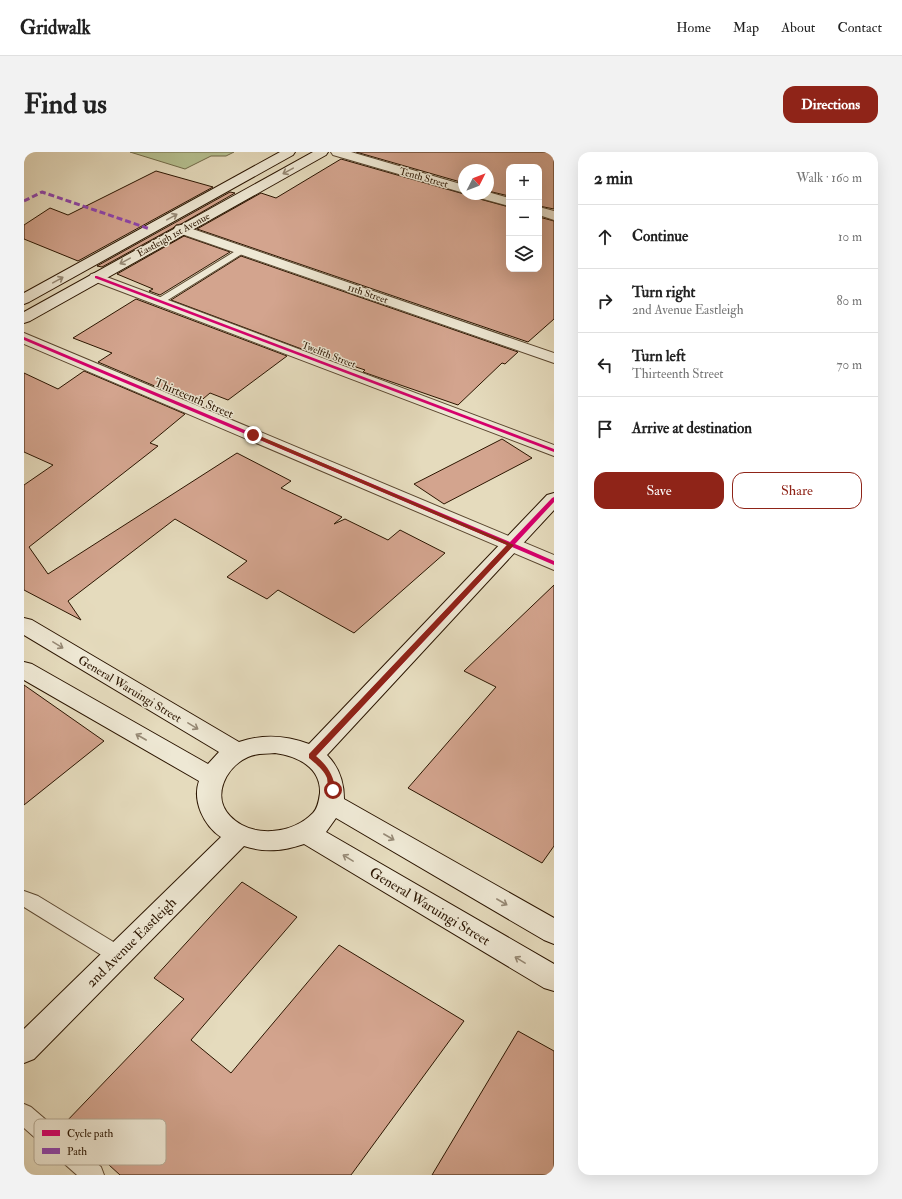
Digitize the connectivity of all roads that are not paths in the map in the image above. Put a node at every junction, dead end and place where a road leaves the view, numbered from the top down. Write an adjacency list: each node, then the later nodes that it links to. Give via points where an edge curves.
1 (289, 152): 12 (street, Eastleigh 1st Avenue, one-way to 1)
2 (322, 152): 9 (street, Eastleigh 1st Avenue, one-way to 9)
3 (337, 152): 4 (street, Tenth Street)
4 (458, 187)
5 (494, 198): 6 (street)
6 (506, 201)
7 (542, 212): 8 (street)
8 (554, 216)
9 (181, 229): 10 (street, 11th Street); 11 (street, Eastleigh 1st Avenue, one-way to 11)
10 (242, 250): 13 (lane); 16 (street, 11th Street)
11 (96, 277): 13 (street, Twelfth Street); 14 (street, Eastleigh 1st Avenue)
12 (24, 298)
13 (159, 301): 17 (street, Twelfth Street)
14 (24, 318)
15 (24, 338): 19 (street, Thirteenth Street)
16 (554, 358)
17 (554, 450)
18 (554, 499): 19 (street)
19 (511, 545): 20 (street, Thirteenth Street); 24 (street)
20 (554, 563)
21 (24, 625): 23 (street, General Waruingi Street, one-way to 23)
22 (24, 670): 25 (street, one-way to 22)
23 (237, 752): 24 (street, via 255,746 275,744 294,747); 25 (street, via 222,763)
24 (312, 756): 26 (street, via 330,777 333,790)
25 (212, 777): 28 (street, via 208,793 212,809 222,824)
26 (331, 803): 27 (street, via 317,825); 30 (street, one-way to 30)
27 (306, 833): 28 (street, via 272,842 255,840); 32 (street, General Waruingi Street, one-way to 27)
28 (239, 834): 31 (street, 2nd Avenue Eastleigh)
29 (24, 899): 31 (lane, via 32,901)
30 (554, 932)
31 (118, 955): 33 (street, 2nd Avenue Eastleigh)
32 (554, 979)
33 (25, 1044)
34 (24, 1114): 35 (lane)
35 (34, 1123)
36 (82, 1165): 37 (lane)
37 (93, 1175)

